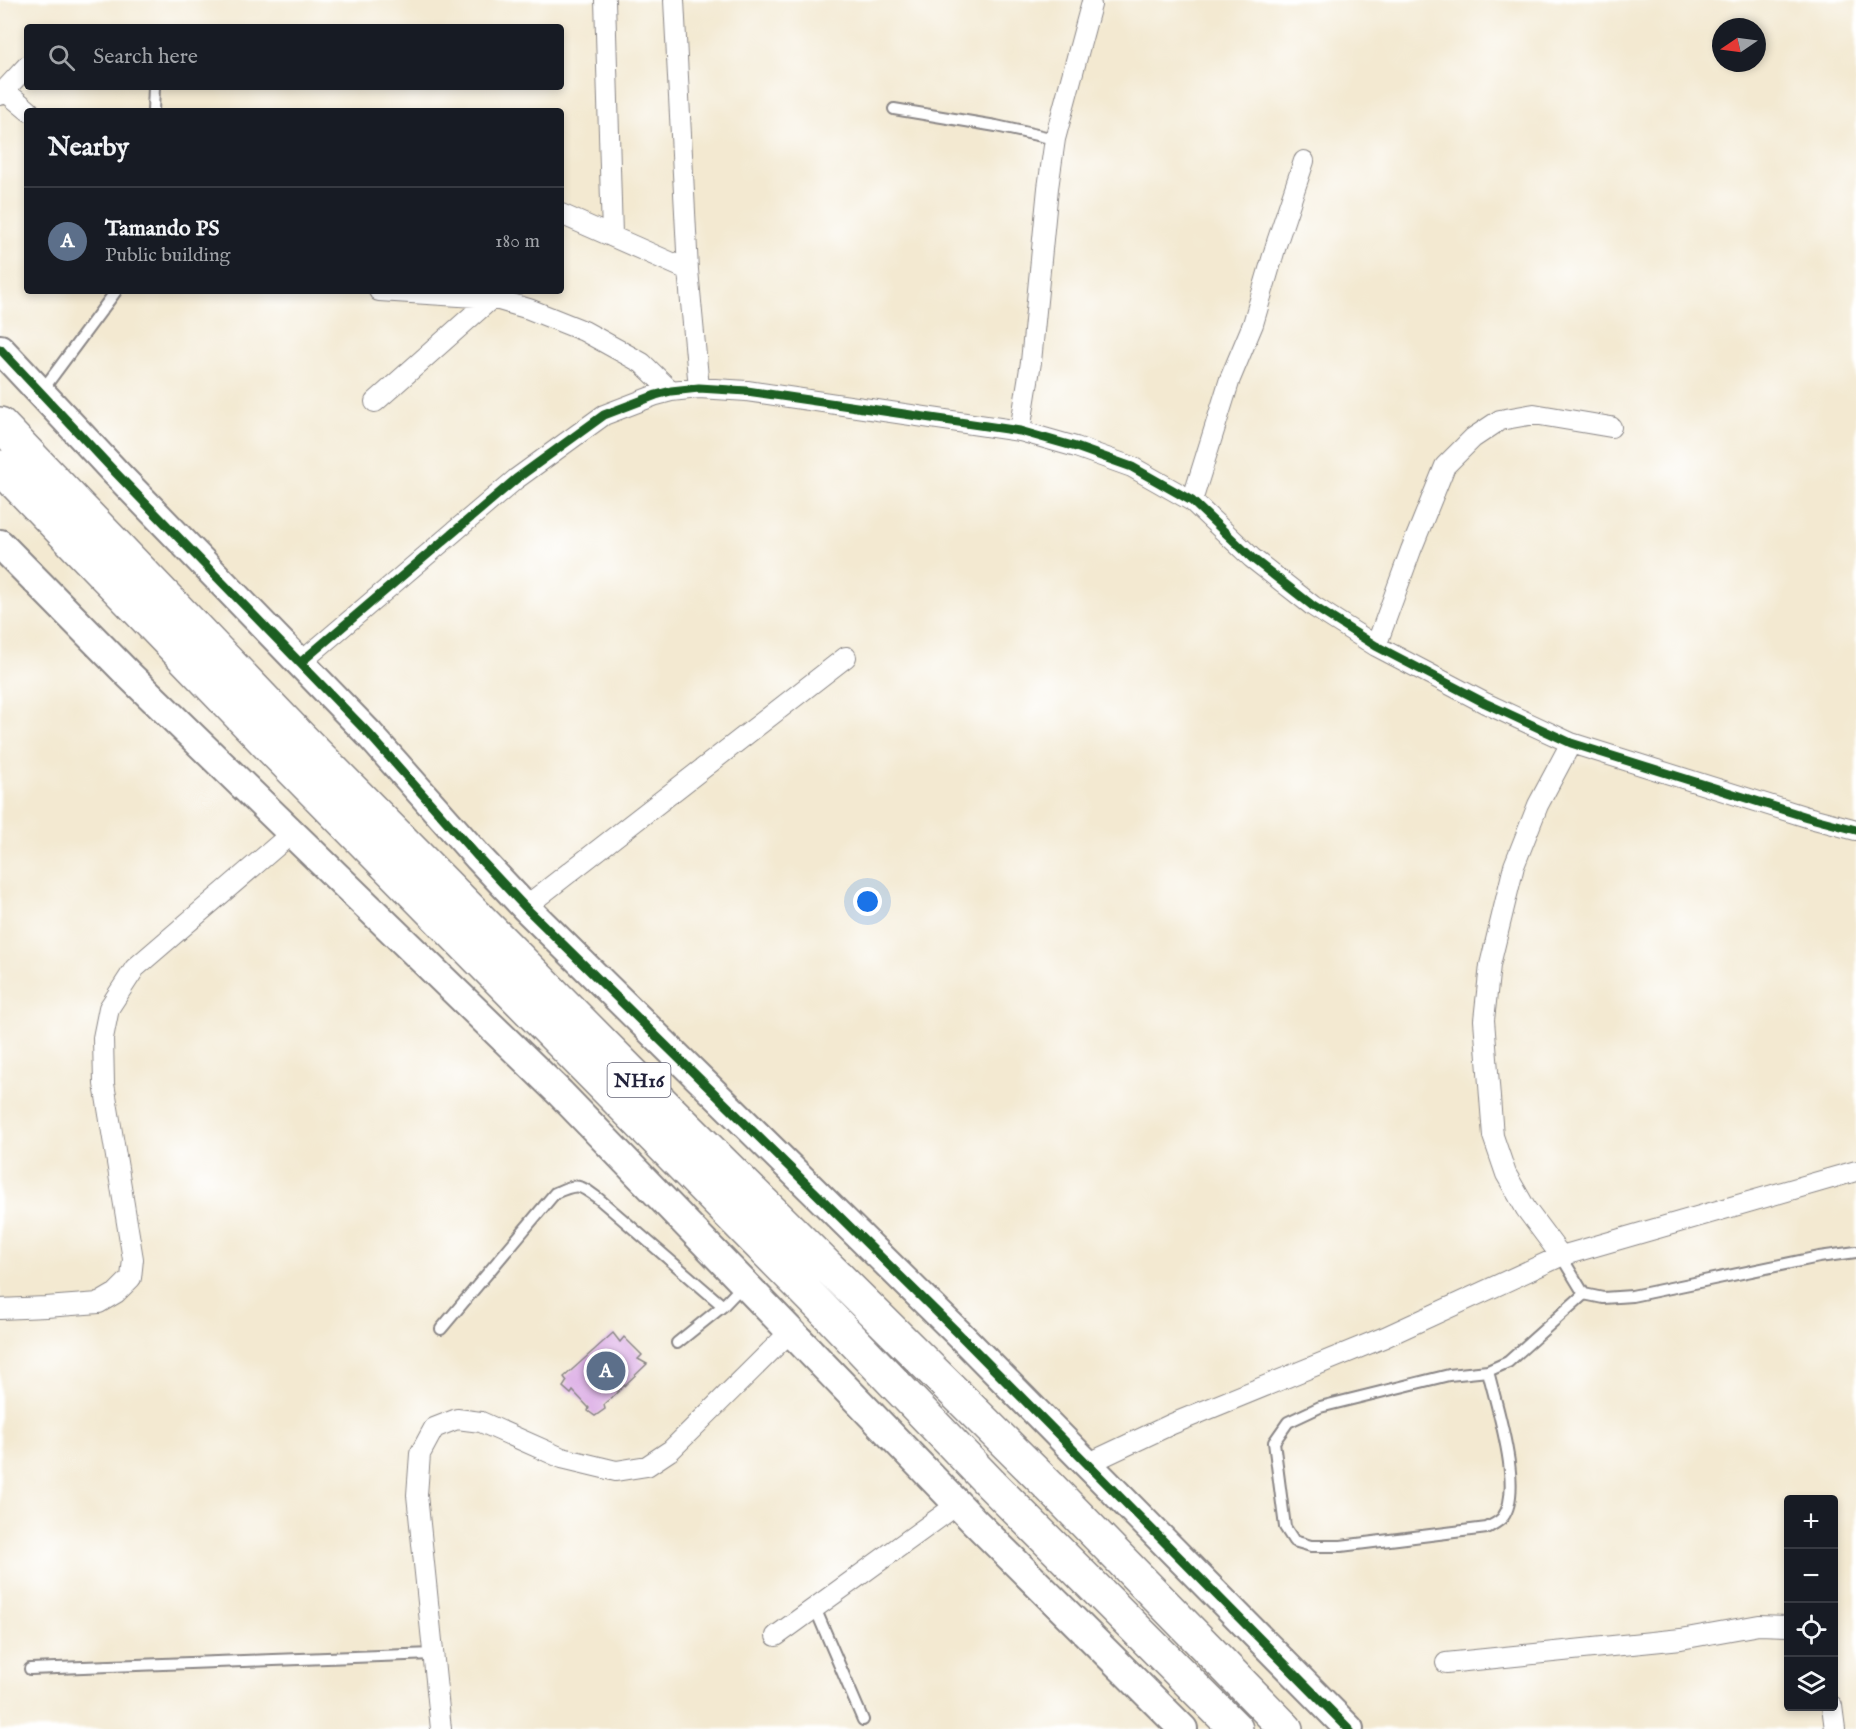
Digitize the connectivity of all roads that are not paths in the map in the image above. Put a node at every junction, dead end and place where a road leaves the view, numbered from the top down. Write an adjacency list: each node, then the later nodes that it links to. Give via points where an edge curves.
1 (605, 0): 13 (street)
2 (674, 0): 14 (street)
3 (1091, 5): 10 (street)
4 (24, 69): 6 (street)
5 (154, 90): 8 (lane)
6 (3, 93): 7 (street)
7 (24, 108)
8 (153, 108)
9 (894, 109): 10 (lane)
10 (1055, 139): 25 (street)
11 (1304, 161): 27 (street)
12 (564, 215): 13 (street)
13 (612, 235): 14 (street)
14 (688, 270): 19 (street)
15 (114, 294): 21 (lane)
16 (427, 294): 17 (street)
17 (492, 298): 20 (street, via 584,331 642,363); 22 (street)
18 (0, 349): 21 (street)
19 (699, 387): 20 (street); 25 (street)
20 (671, 391): 31 (street, via 604,416 516,479)
21 (41, 393): 31 (street)
22 (375, 402)
23 (0, 423): 60 (highway, NH16, via 298,735 629,1071 1048,1485)
24 (1611, 427): 29 (street, via 1533,414 1500,420 1473,438 1445,466)
25 (1020, 431): 27 (street, via 1132,467)
26 (0, 467): 59 (highway, NH16, via 991,1484)
27 (1192, 501): 29 (street, via 1252,558 1313,606)
28 (0, 544): 34 (street)
29 (1376, 646): 32 (street)
30 (846, 657): 35 (street)
31 (300, 663): 35 (street)
32 (1571, 743): 33 (street); 38 (street, via 1538,805 1514,866 1490,965 1484,1020 1493,1136 1511,1183)
33 (1856, 830)
34 (292, 833): 39 (street, via 560,1093); 42 (street, via 135,968 109,1008 103,1038 104,1084 133,1259 130,1278 99,1303)
35 (525, 907): 47 (street)
36 (1856, 1171): 38 (street)
37 (1856, 1252): 40 (lane, via 1632,1296 1603,1298)
38 (1561, 1256): 40 (lane); 47 (street, via 1385,1337 1172,1424)
39 (745, 1284): 41 (lane); 44 (street)
40 (1584, 1294): 46 (lane, via 1508,1362)
41 (723, 1306): 43 (lane, via 599,1199 585,1188 573,1186 555,1193); 45 (lane)
42 (0, 1309)
43 (441, 1329)
44 (791, 1331): 48 (street); 52 (street, via 671,1450 647,1467 616,1472 562,1458 481,1422 457,1419 434,1428 420,1455 417,1494)
45 (677, 1343)
46 (1488, 1371): 46 (lane, via 1449,1375 1320,1407 1288,1422 1274,1442 1285,1527 1294,1541 1311,1546 1341,1546 1487,1528 1502,1519 1510,1501 1511,1469)
47 (1087, 1464): 61 (street)
48 (958, 1504): 49 (street); 58 (street)
49 (815, 1608): 51 (street); 56 (lane)
50 (1784, 1626): 53 (street, via 1759,1625 1681,1639)
51 (776, 1636)
52 (433, 1653): 54 (lane); 57 (street)
53 (1446, 1663)
54 (30, 1669)
55 (1833, 1711): 62 (street)
56 (863, 1720)
57 (441, 1729)
58 (1184, 1729)
59 (1236, 1729)
60 (1286, 1729)
61 (1349, 1729)
62 (1835, 1729)

